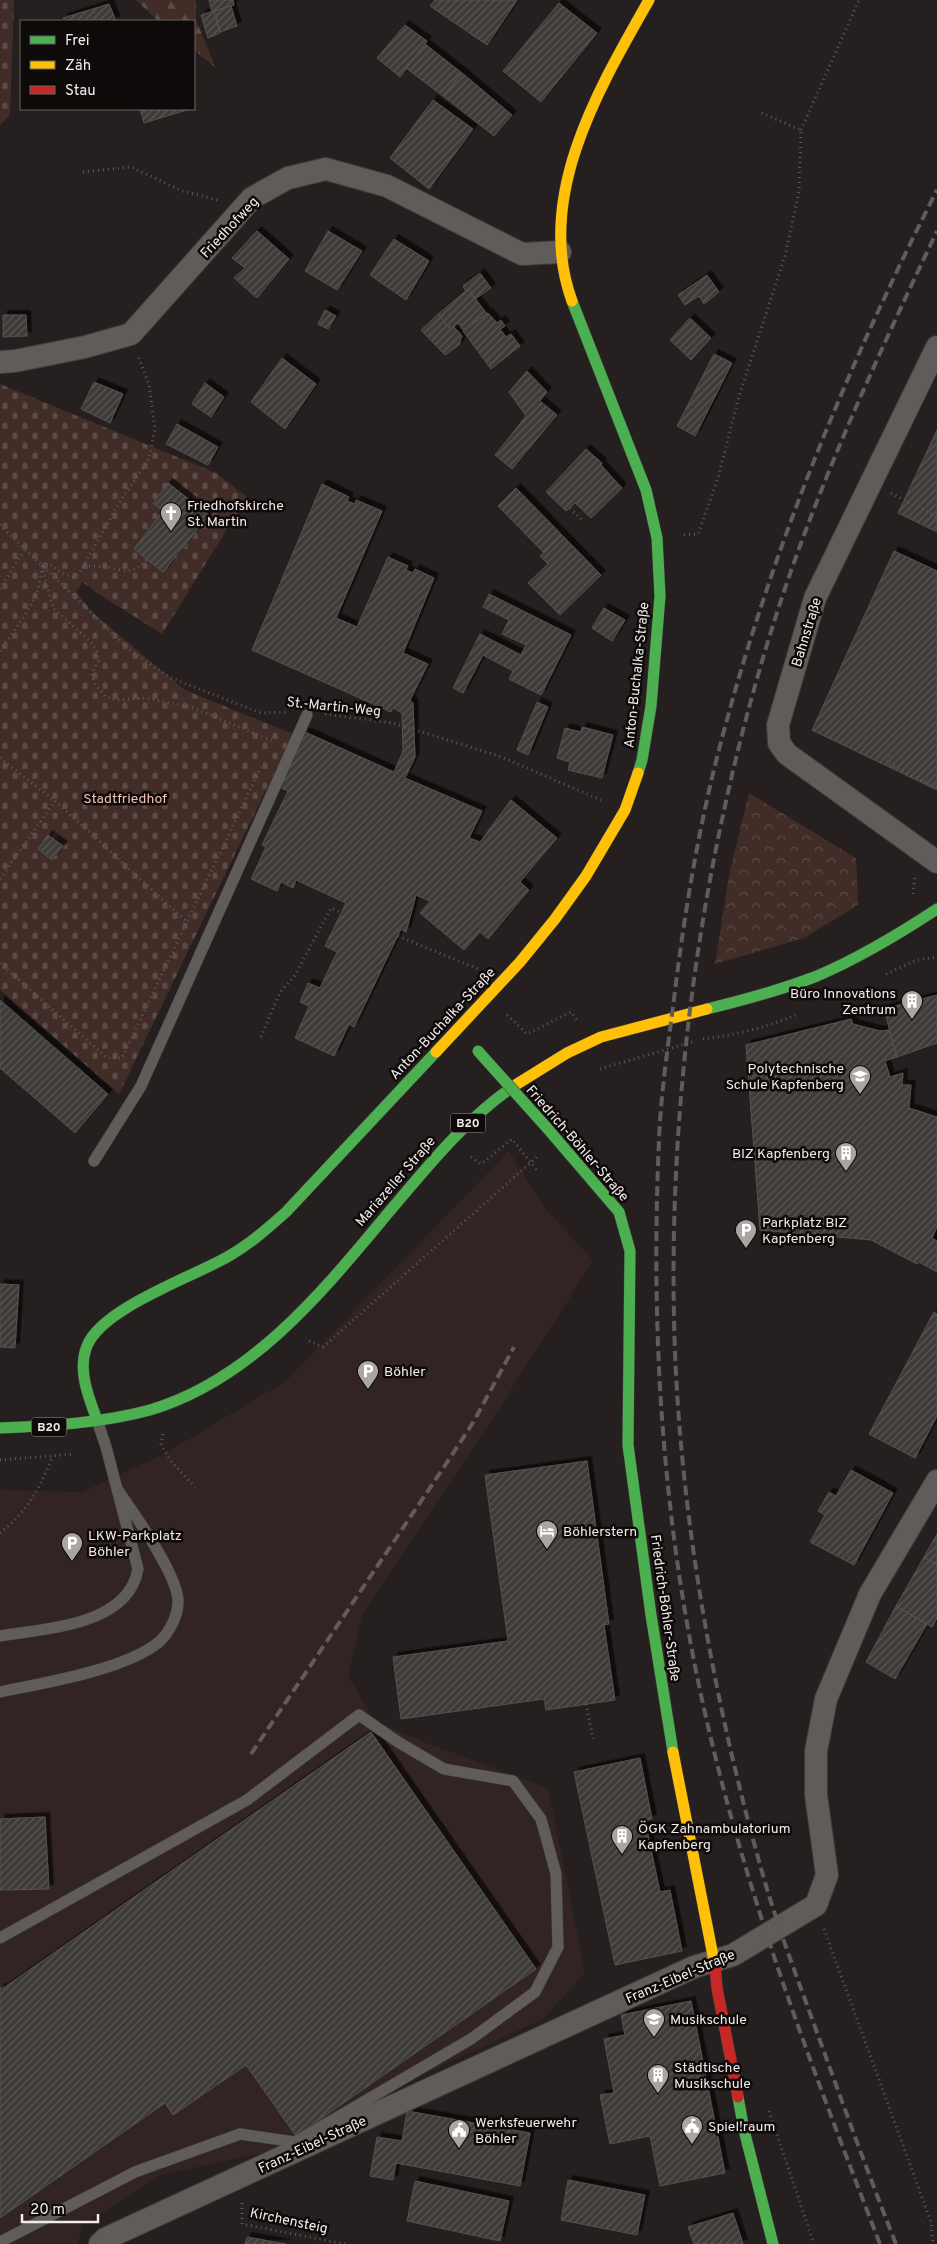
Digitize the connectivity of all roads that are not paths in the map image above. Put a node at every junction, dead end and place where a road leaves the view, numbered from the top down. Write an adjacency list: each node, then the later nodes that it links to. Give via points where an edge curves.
1 (650, 0): 2 (street, Anton-Buchalka-Straße, via 604,80 582,130 565,194)
2 (560, 252): 4 (street, Friedhofweg, via 522,254 387,186 326,169 288,178 252,198 131,334 86,347); 8 (street, Anton-Buchalka-Straße, via 571,298 646,490 658,538 660,596 651,706 642,760 625,810 586,876 520,962)
3 (937, 347): 6 (street, Bahnstraße, via 815,598 778,725 779,743 787,754)
4 (0, 362)
5 (307, 715): 9 (lane, via 141,1086)
6 (937, 862)
7 (937, 909): 10 (street, Mariazeller Straße / B20, via 878,948 836,968 777,990 618,1031 570,1051 519,1082 469,1122 306,1306 252,1356 212,1382 170,1403)
8 (458, 1028): 10 (street, Anton-Buchalka-Straße, via 286,1212 259,1235 229,1256 108,1320 90,1339 84,1357 84,1374); 17 (street, Friedrich-Böhler-Straße, bridge, via 619,1212 630,1251 628,1445 668,1726)
9 (94, 1161)
10 (97, 1420): 11 (street, Mariazeller Straße / B20); 13 (lane)
11 (0, 1428)
12 (937, 1481): 17 (street, Franz-Eibel-Straße, via 870,1594 826,1699 816,1751 816,1796 827,1875 816,1905 733,1955)
13 (117, 1489): 14 (lane, via 138,1569 135,1583 126,1597 115,1607 88,1620); 15 (lane, via 154,1545 172,1580 178,1602 171,1628 149,1649 117,1662 67,1679)
14 (0, 1636)
15 (0, 1692)
16 (0, 1938): 18 (lane, via 247,1800 359,1715 444,1769 513,1781 541,1819 556,1874 558,1947 535,1992 471,2039 295,2142 240,2134 136,2172)
17 (715, 1961): 19 (street, Franz-Eibel-Straße, via 694,1967); 20 (street, Friedrich-Böhler-Straße, via 744,2130)
18 (0, 2242)
19 (100, 2244)
20 (773, 2244)

